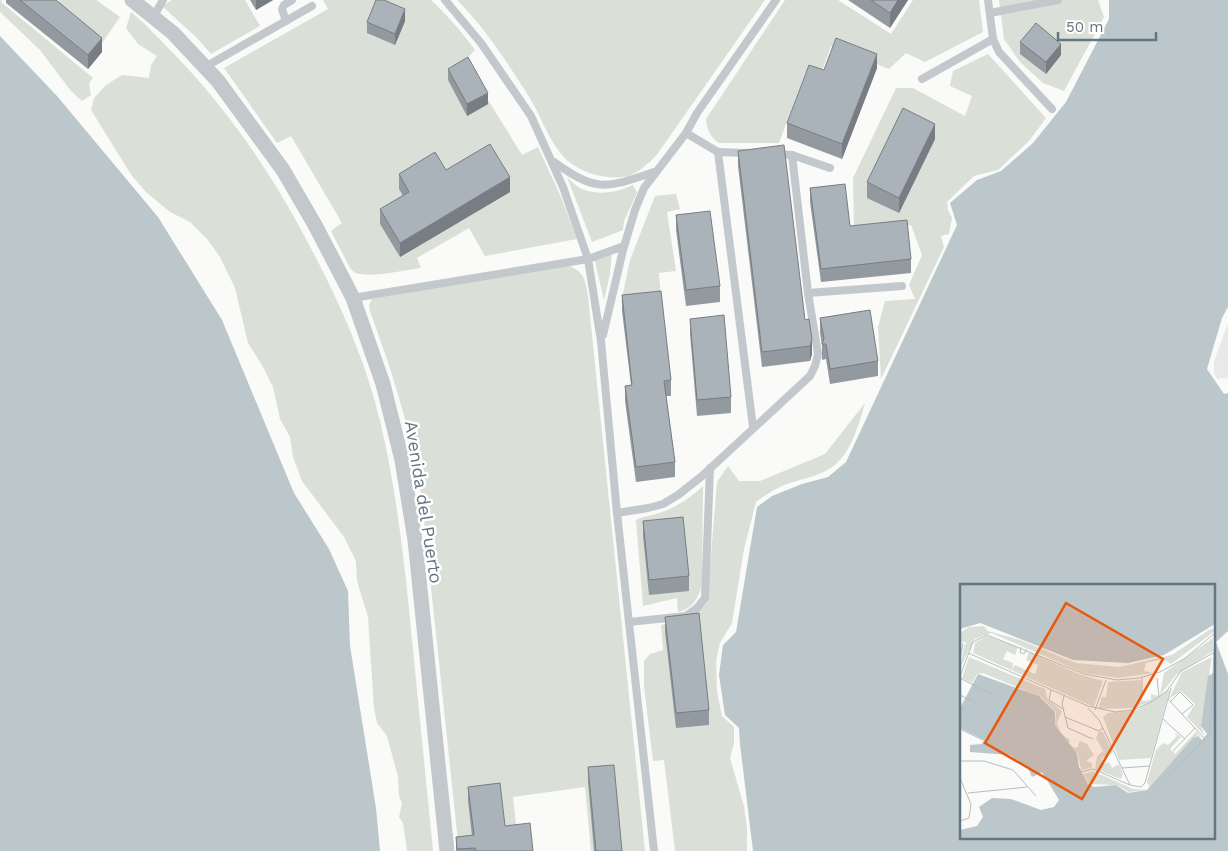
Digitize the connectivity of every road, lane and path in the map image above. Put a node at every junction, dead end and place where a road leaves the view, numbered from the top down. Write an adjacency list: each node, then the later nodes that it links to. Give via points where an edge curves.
1 (132, 0): 10 (street, Avenida del Puerto)
2 (163, 0): 10 (lane)
3 (292, 0): 11 (lane, via 282,9)
4 (445, 0): 21 (lane, via 521,99)
5 (776, 0): 16 (lane, via 696,113)
6 (988, 0): 9 (lane)
7 (1058, 0): 9 (lane)
8 (312, 6): 11 (lane)
9 (990, 13): 12 (lane)
10 (154, 16): 13 (street, Avenida del Puerto)
11 (286, 21): 13 (lane)
12 (993, 39): 14 (lane); 15 (lane, via 999,52)
13 (205, 67): 28 (street, Avenida del Puerto, via 283,170)
14 (922, 78)
15 (1052, 109)
16 (686, 133): 17 (lane); 23 (lane)
17 (718, 152): 18 (lane); 30 (lane)
18 (758, 153)
19 (768, 154): 20 (lane)
20 (792, 155): 22 (lane); 27 (lane)
21 (552, 161): 23 (lane, via 572,175 605,186); 25 (lane)
22 (830, 168)
23 (655, 172): 24 (lane, via 644,188)
24 (624, 246): 25 (lane); 29 (lane)
25 (588, 259): 28 (lane); 29 (lane)
26 (902, 286): 27 (lane)
27 (808, 293): 30 (lane, via 818,354 816,366 810,376)
28 (353, 298): 34 (street, Avenida del Puerto, via 383,384 403,469 415,540)
29 (601, 342): 32 (lane)
30 (753, 427): 31 (lane)
31 (710, 468): 32 (lane, via 663,504); 33 (lane, via 704,598 686,616)
32 (617, 513): 33 (lane)
33 (628, 622): 35 (lane)
34 (446, 851)
35 (654, 851)

